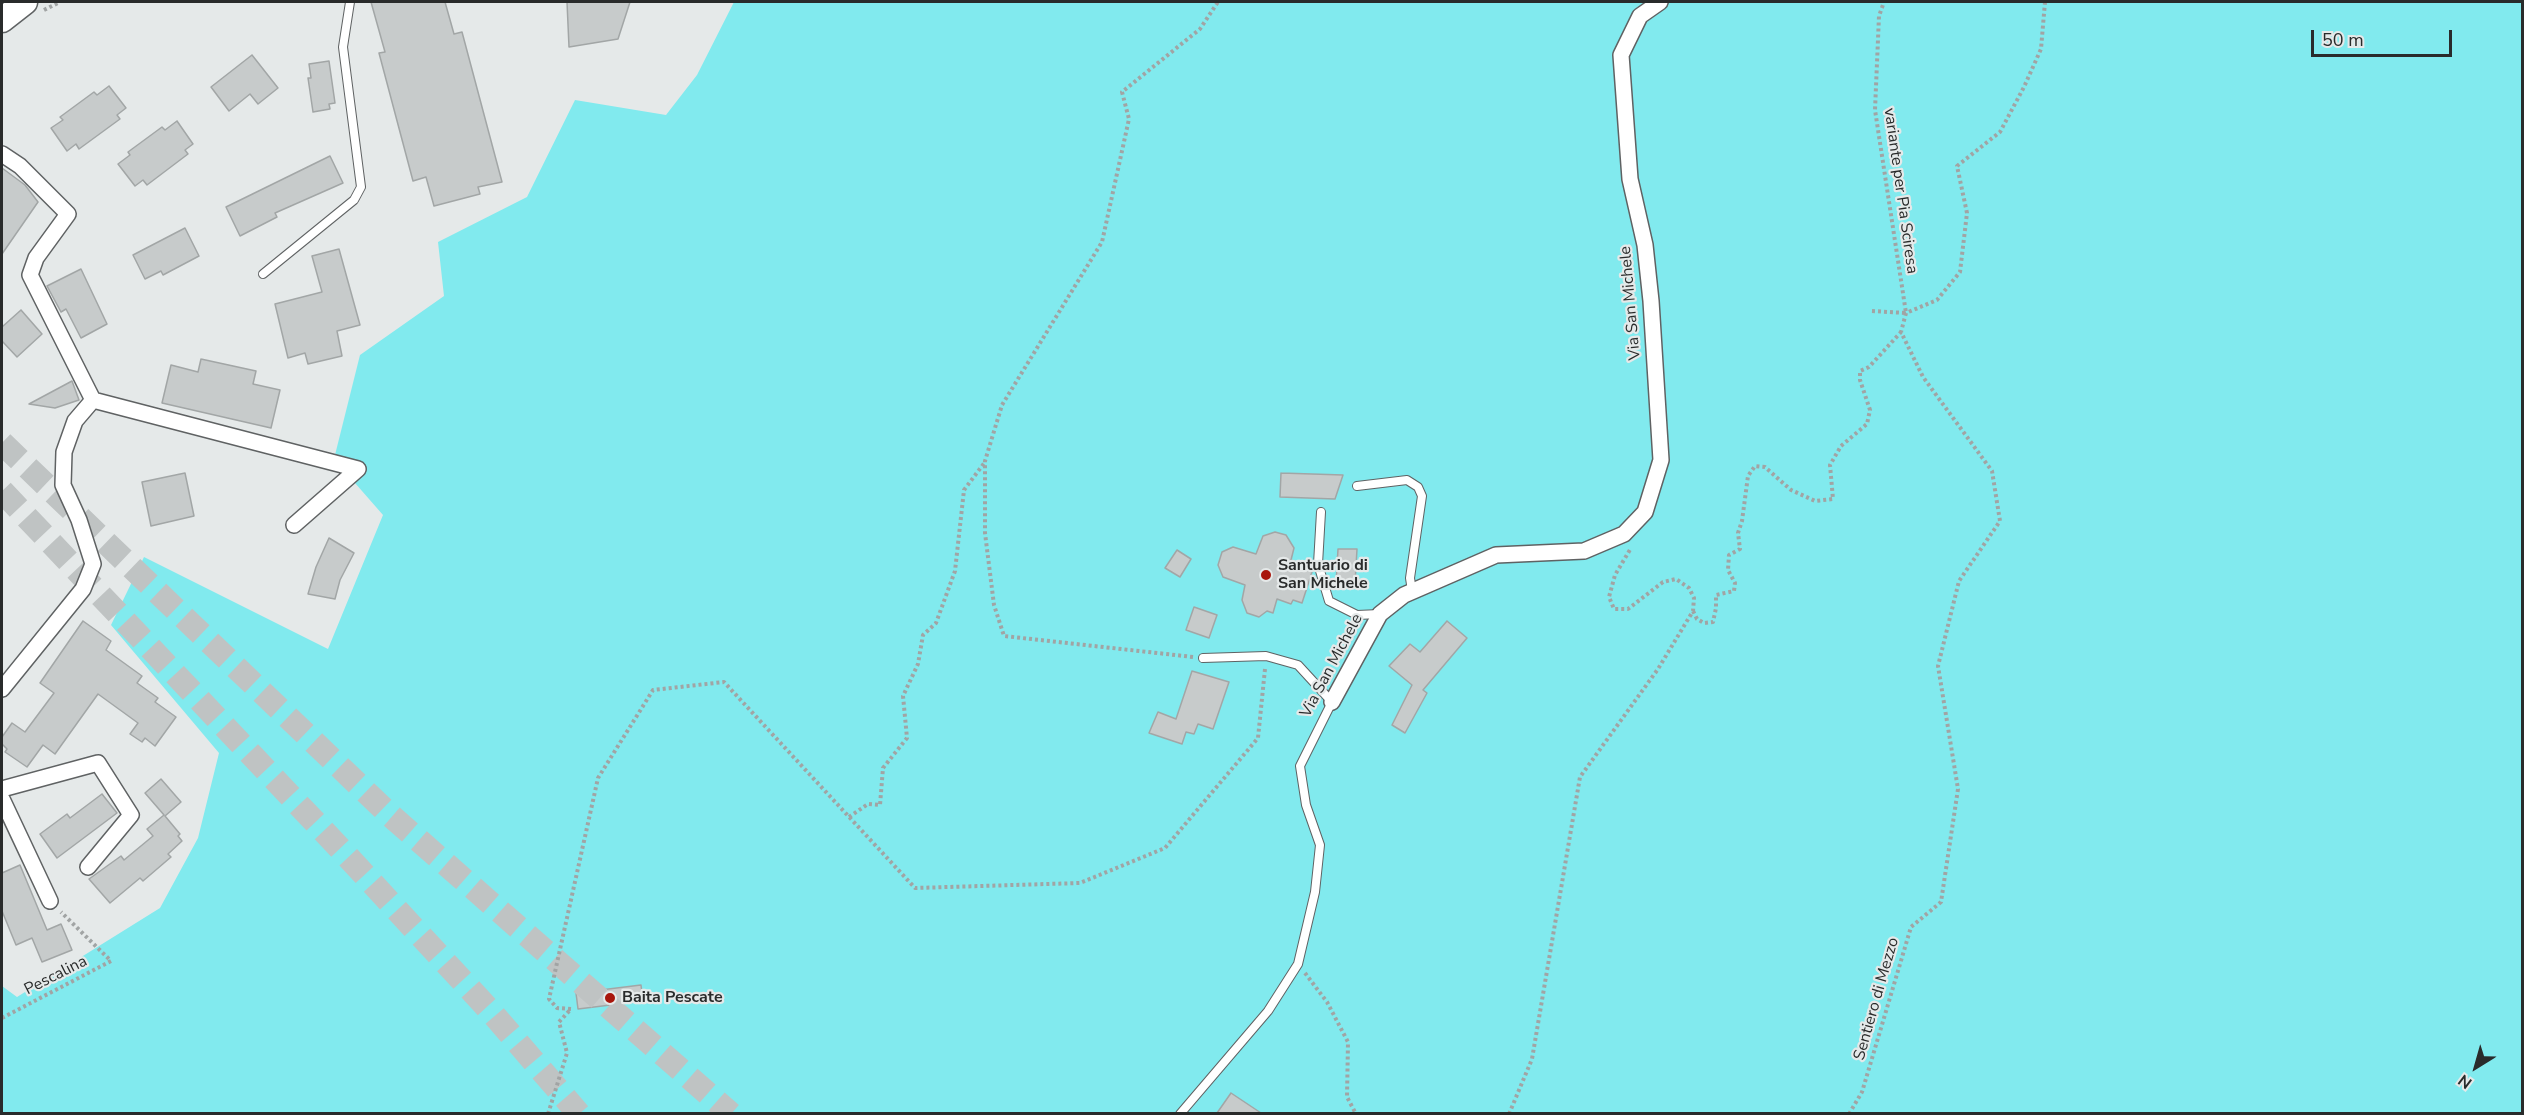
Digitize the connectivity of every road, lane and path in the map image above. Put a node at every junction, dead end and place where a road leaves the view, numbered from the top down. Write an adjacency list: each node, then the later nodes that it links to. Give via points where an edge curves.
1 (25, 2): 7 (main road)
2 (350, 2): 9 (lane, via 343,47 361,187 354,200)
3 (1218, 2): 14 (path, via 1200,29 1122,92 1129,119 1102,242 1002,405)
4 (1660, 2): 18 (street, Via San Michele, via 1640,16 1621,55 1630,179 1645,245 1651,301 1661,460 1645,512)
5 (1884, 2): 11 (path, variante per Pia Sciresa, via 1879,16 1875,110)
6 (2045, 2): 11 (path, via 2041,50 2024,87 2000,132 1958,166 1967,213 1960,272 1937,300)
7 (2, 20)
8 (2, 154): 13 (street, via 20,166 68,214 36,258 30,275)
9 (263, 274)
10 (1872, 311): 11 (path)
11 (1906, 313): 12 (path)
12 (1901, 332): 20 (path, via 1869,367 1860,371 1870,410 1867,424 1841,446 1830,465 1833,499 1815,501 1791,490 1765,467 1755,466 1748,476 1738,533 1740,549 1729,555 1728,570 1735,583 1734,591 1716,594 1713,622 1704,623); 37 (path, Sentiero di Mezzo, via 1923,377 1992,471 2000,521 1959,581 1938,666 1958,789 1941,902 1911,927 1862,1092)
13 (93, 400): 17 (street, via 358,469); 24 (street, via 75,421 64,452 63,485 93,564 83,589)
14 (985, 461): 23 (path, via 985,533 994,605 1004,636); 28 (path, via 964,490 955,571 936,623 923,635 918,664 903,696 907,738 883,768 880,805 868,804)
15 (1357, 486): 19 (lane, via 1407,480 1418,487 1422,512 1414,540)
16 (1321, 512): 21 (lane, via 1318,564 1329,601 1357,615)
17 (294, 525)
18 (1624, 534): 19 (street, Via San Michele, via 1584,551 1496,555); 20 (path, via 1632,545 1612,586 1609,597 1614,609 1628,609 1663,582 1676,579 1689,588 1694,598)
19 (1412, 591): 21 (street, Via San Michele)
20 (1693, 611): 36 (path, via 1658,669 1580,777 1532,1059)
21 (1380, 614): 25 (street, Via San Michele)
22 (1266, 656): 23 (lane); 25 (lane, via 1298,665); 28 (path, via 1258,738 1165,848 1080,883 915,888)
23 (1203, 658)
24 (2, 688)
25 (1332, 702): 31 (lane, Via San Michele, via 1300,766 1306,805 1320,845 1315,892)
26 (2, 789): 29 (street, via 98,763 131,815)
27 (2, 799): 30 (street)
28 (849, 817): 33 (path, via 724,682 652,690 598,778 549,999 557,1008 571,1009 560,1022 567,1053)
29 (88, 867)
30 (50, 901): 32 (path, Pescalina, via 111,961)
31 (1298, 964): 34 (lane, Via San Michele, via 1268,1011); 35 (path, via 1327,1002 1348,1042 1347,1097)
32 (2, 1017)
33 (548, 1113)
34 (1180, 1113)
35 (1356, 1113)
36 (1509, 1113)
37 (1849, 1113)

